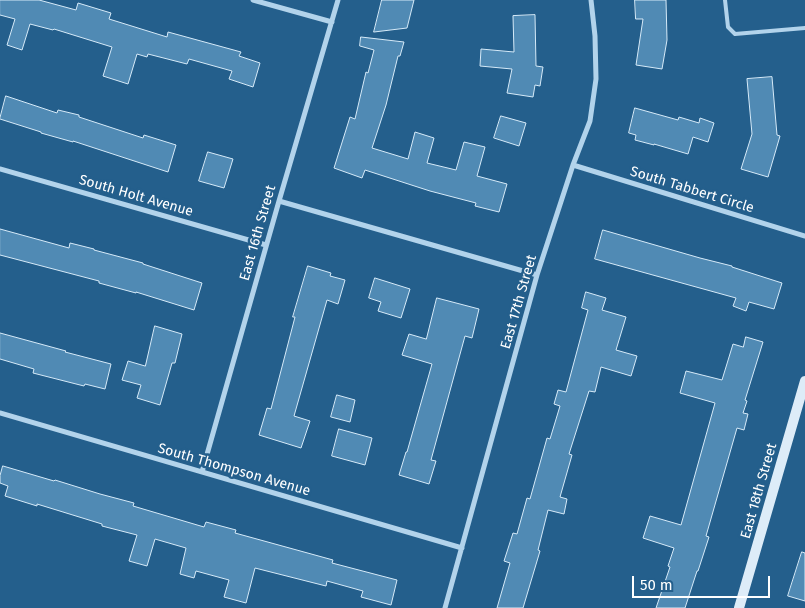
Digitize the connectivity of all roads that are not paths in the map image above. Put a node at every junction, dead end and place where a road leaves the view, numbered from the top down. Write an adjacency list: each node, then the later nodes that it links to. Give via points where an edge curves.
1 (254, 0): 5 (street)
2 (338, 0): 5 (street, East 16th Street)
3 (591, 0): 7 (street, East 17th Street, via 596,79 590,120)
4 (725, 0): 6 (lane, via 728,27 735,34)
5 (332, 22): 9 (street, East 16th Street)
6 (805, 28)
7 (573, 165): 10 (street, South Tabbert Circle); 12 (street, East 17th Street)
8 (0, 170): 11 (street, South Holt Avenue)
9 (279, 201): 11 (street, East 16th Street); 12 (street)
10 (805, 236)
11 (266, 245): 15 (street, East 16th Street)
12 (537, 275): 16 (street, East 17th Street)
13 (805, 381): 18 (street, East 18th Street)
14 (0, 413): 15 (street, South Thompson Avenue)
15 (202, 472): 16 (street, South Thompson Avenue)
16 (462, 548): 17 (street, East 17th Street)
17 (445, 608)
18 (740, 608)

